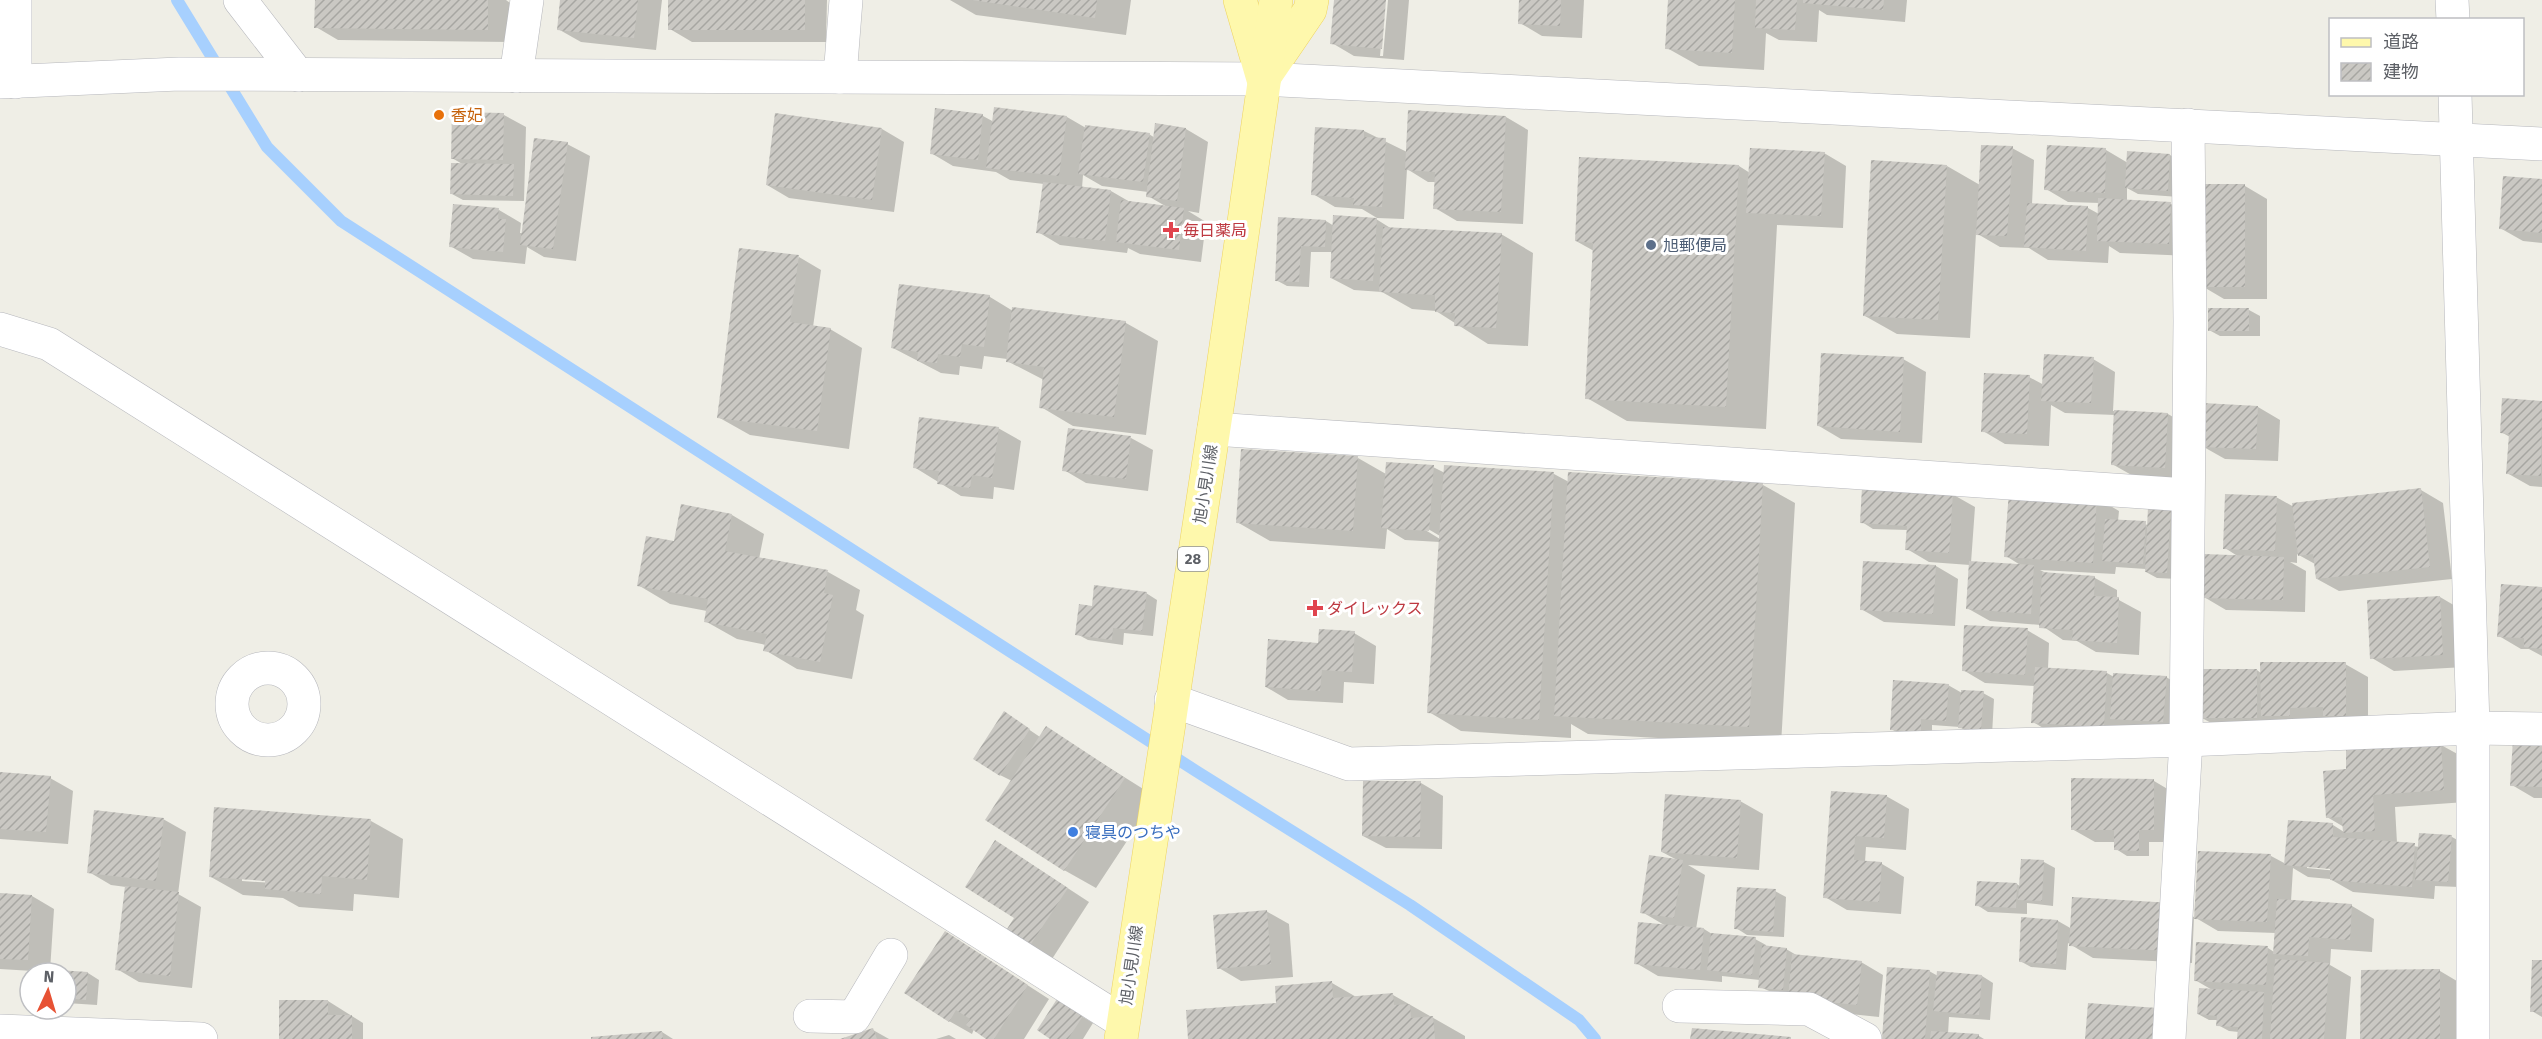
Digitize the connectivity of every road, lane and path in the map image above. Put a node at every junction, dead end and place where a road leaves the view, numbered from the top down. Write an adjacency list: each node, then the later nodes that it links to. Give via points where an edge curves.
1 (15, 0): 14 (street)
2 (240, 0): 10 (street)
3 (527, 0): 11 (street)
4 (846, 0): 12 (street)
5 (1240, 0): 13 (main road)
6 (1276, 0): 13 (main road, 旭小見川線 / 28)
7 (1312, 0): 13 (main road, via 1310,10)
8 (2452, 0): 9 (street)
9 (2453, 18)
10 (298, 75): 11 (street); 14 (street, via 179,74)
11 (516, 76): 12 (street)
12 (840, 77): 13 (street)
13 (1263, 79): 16 (street); 20 (main road, 旭小見川線 / 28)
14 (8, 82)
15 (2455, 96): 17 (street)
16 (2188, 125): 17 (street); 21 (street)
17 (2456, 138): 18 (street); 23 (street)
18 (2542, 144)
19 (0, 328): 29 (street, via 50,344)
20 (1214, 429): 21 (street); 22 (main road, 旭小見川線 / 28)
21 (2187, 495): 25 (street)
22 (1171, 700): 25 (street, via 1349,764); 29 (main road, 旭小見川線 / 28)
23 (2473, 728): 24 (street); 25 (street); 34 (street)
24 (2542, 729)
25 (2186, 740): 33 (street)
26 (891, 955): 28 (street, via 854,1017)
27 (1679, 1006): 32 (street, via 1809,1009)
28 (810, 1016)
29 (1122, 1030)
30 (0, 1031): 31 (street)
31 (201, 1039)
32 (1865, 1039)
33 (2169, 1039)
34 (2473, 1039)

